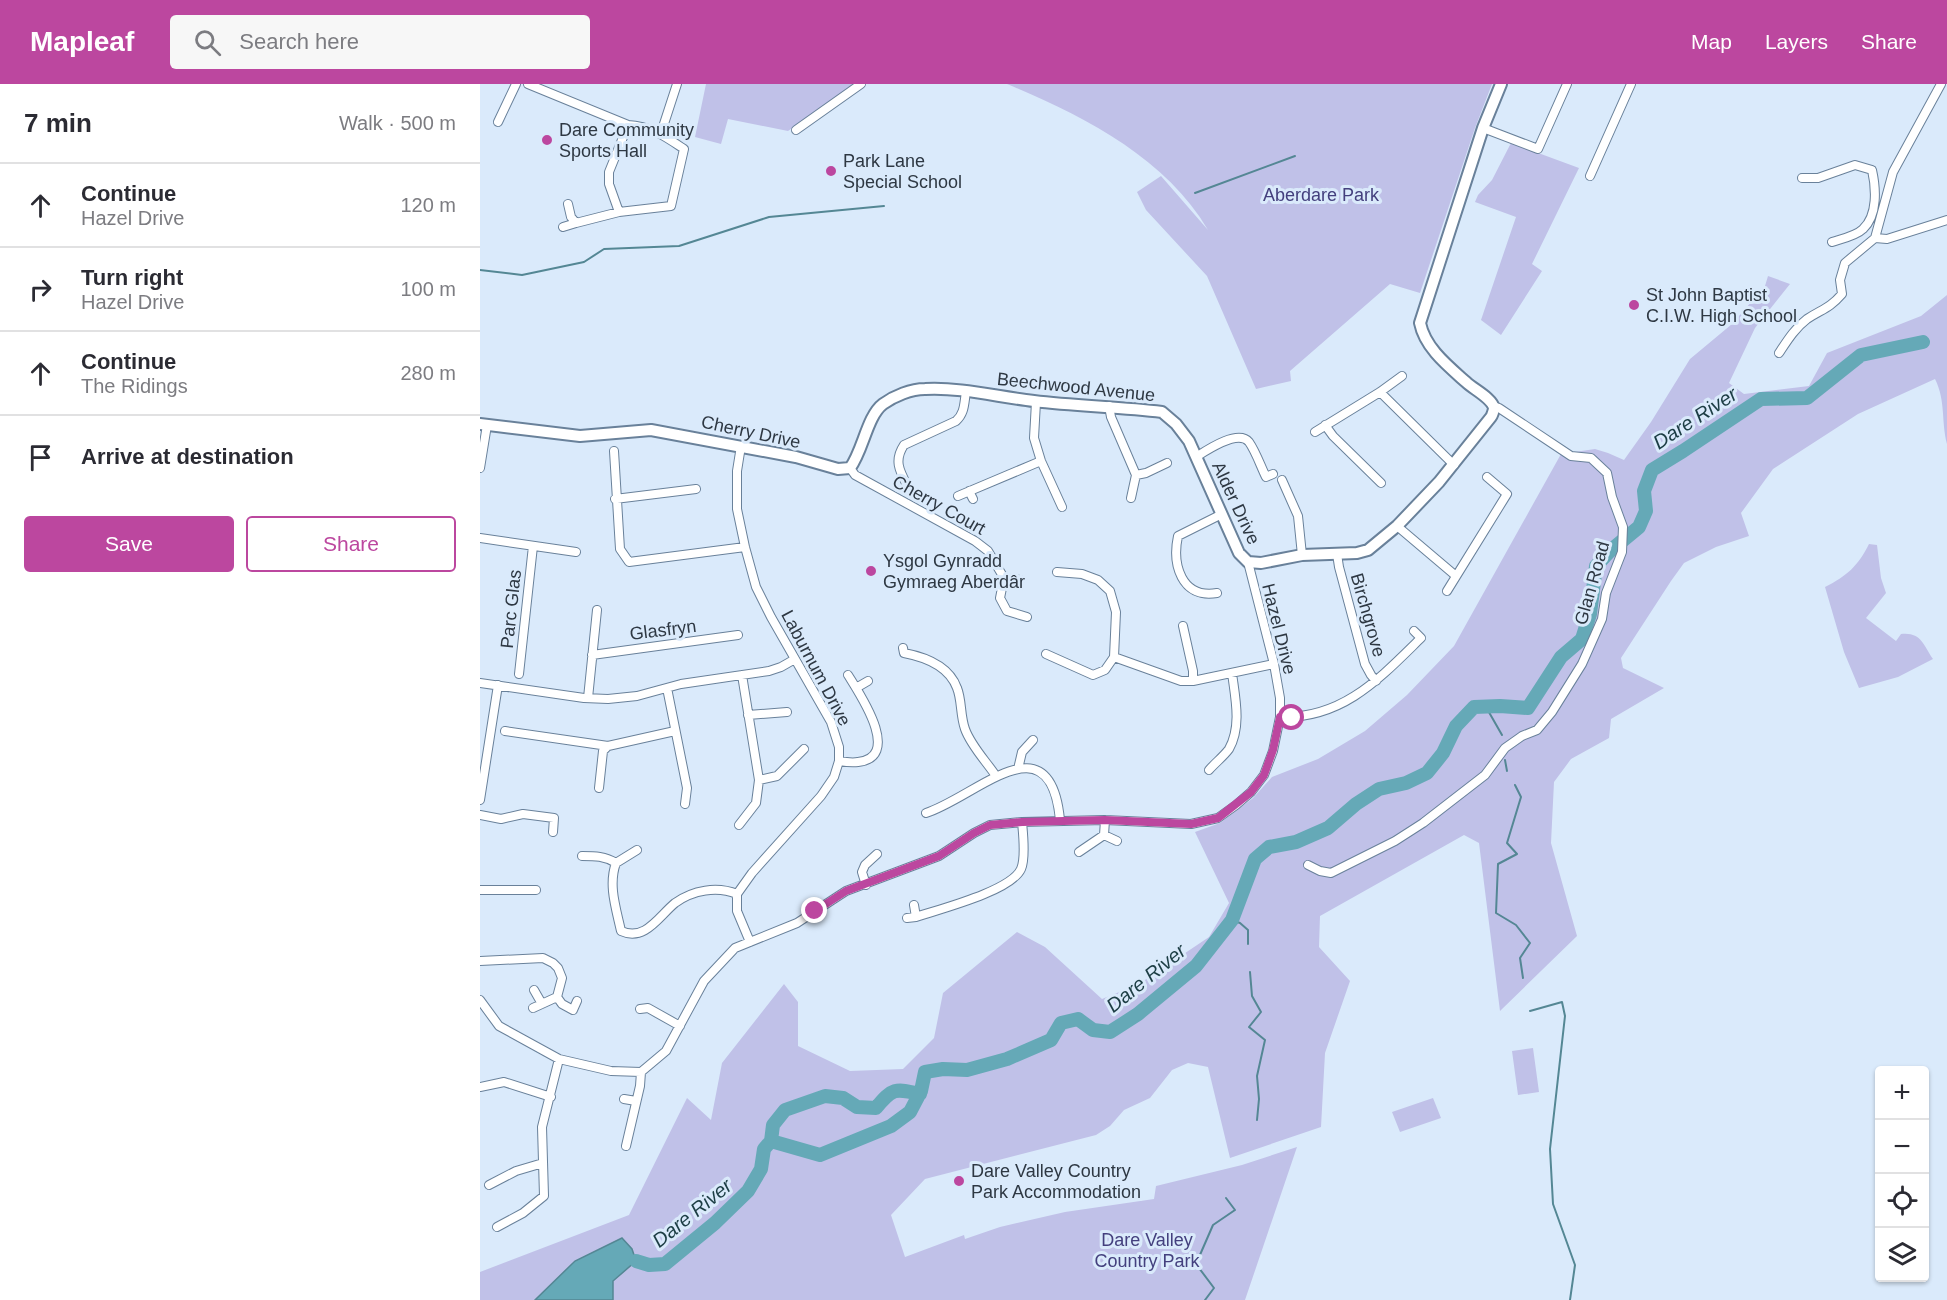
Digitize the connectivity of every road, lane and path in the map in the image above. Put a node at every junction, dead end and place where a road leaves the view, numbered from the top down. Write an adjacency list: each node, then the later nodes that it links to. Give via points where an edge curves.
1 (516, 84): 9 (street)
2 (528, 84): 10 (street)
3 (677, 84): 13 (street)
4 (861, 84): 12 (street)
5 (1501, 84): 11 (street, Glan Road)
6 (1567, 84): 11 (street, via 1538,148)
7 (1630, 84): 14 (street)
8 (1941, 84): 16 (street)
9 (498, 122)
10 (628, 125): 13 (street); 19 (street, via 609,172)
11 (1483, 128): 31 (street, Glan Road, via 1420,323 1431,348)
12 (796, 130)
13 (661, 133): 19 (street, via 684,150 671,206)
14 (1590, 176)
15 (1802, 178): 17 (street, via 1818,178 1855,165 1872,170)
16 (1886, 192): 17 (street); 23 (street)
17 (1875, 194): 24 (street, via 1870,217 1862,230)
18 (568, 204): 21 (street)
19 (619, 212): 21 (street)
20 (1947, 220): 23 (street)
21 (576, 223): 22 (street)
22 (562, 227)
23 (1872, 240): 25 (street, via 1845,263 1840,280 1842,294 1832,306 1806,320)
24 (1832, 242)
25 (1779, 353)
26 (1402, 376): 28 (street)
27 (966, 392): 29 (street, Beechwood Avenue); 42 (street, via 925,388 889,400 873,418); 48 (street, via 963,413 956,421 904,446 899,453 899,478)
28 (1380, 392): 33 (street); 40 (street)
29 (1036, 402): 30 (street, Beechwood Avenue); 38 (street, via 1034,438)
30 (1108, 406): 37 (street, Beechwood Avenue, via 1162,412 1190,441); 44 (street)
31 (1493, 406): 40 (street, via 1491,417); 128 (street, Glan Road, via 1570,456 1592,458 1607,473 1623,527 1622,552 1606,593 1602,619 1582,664 1552,712 1537,730 1504,748 1485,775 1395,841 1331,873)
32 (483, 424): 35 (street, Cherry Drive, via 580,436 651,430); 41 (street)
33 (1325, 425): 34 (street); 47 (street)
34 (1315, 432)
35 (741, 447): 42 (street, Cherry Drive, via 838,469); 60 (street, Laburnum Drive, via 737,509)
36 (614, 451): 53 (street)
37 (1196, 457): 43 (street, via 1223,441 1240,437 1248,440 1266,477); 56 (street, Alder Drive)
38 (1041, 461): 50 (street); 55 (street)
39 (1167, 463): 44 (street)
40 (1454, 465): 57 (street)
41 (480, 468)
42 (850, 468): 67 (street, Cherry Court, via 855,475 988,550)
43 (1273, 474)
44 (1136, 475): 52 (street)
45 (1487, 477): 66 (street, via 1507,495)
46 (1282, 480): 63 (street, via 1298,516)
47 (1381, 483)
48 (907, 485)
49 (696, 489): 53 (street)
50 (969, 491): 51 (street); 54 (street)
51 (958, 496)
52 (1131, 498)
53 (615, 499): 60 (street, via 620,549 629,562)
54 (973, 499)
55 (1062, 507)
56 (1222, 514): 64 (street, Alder Drive, via 1239,553); 70 (street, via 1178,536 1174,552 1183,582 1194,590)
57 (1396, 526): 62 (street, via 1368,550); 66 (street)
58 (480, 538): 59 (street, Parc Glas)
59 (533, 546): 61 (street, Parc Glas); 83 (street, Parc Glas)
60 (745, 547): 80 (street, Laburnum Drive, via 756,587)
61 (576, 552)
62 (1337, 554): 63 (street); 88 (street, Birchgrove, via 1365,664)
63 (1302, 555): 64 (street)
64 (1248, 562): 81 (street, Hazel Drive)
65 (1057, 572): 79 (street, via 1082,574 1098,580 1110,591 1116,612)
66 (1456, 576): 69 (street)
67 (1004, 578): 68 (street); 72 (street, Cherry Court, via 1000,598 1007,611)
68 (1020, 580)
69 (1447, 591)
70 (1216, 592)
71 (597, 610): 78 (street)
72 (1027, 617)
73 (1183, 626): 87 (street)
74 (1414, 631): 88 (street, Birchgrove, via 1421,638)
75 (738, 635): 78 (street, Glasfryn)
76 (903, 648): 107 (street, via 904,653 943,668 957,687 966,732)
77 (1046, 654): 79 (street, via 1093,675 1105,670)
78 (592, 655): 93 (street)
79 (1114, 657): 87 (street, via 1167,677)
80 (795, 659): 84 (street, via 769,671); 104 (street, Laburnum Drive, via 831,722)
81 (1274, 664): 82 (street); 96 (street, Hazel Drive)
82 (1232, 673): 87 (street); 106 (street, via 1235,732 1229,749)
83 (519, 674)
84 (742, 675): 91 (street); 95 (street)
85 (848, 675): 92 (street)
86 (868, 681): 92 (street)
87 (1193, 681)
88 (1376, 681): 96 (street, Birchgrove, via 1352,699 1332,707 1309,715)
89 (480, 683): 90 (street)
90 (498, 685): 93 (street); 101 (street)
91 (667, 688): 93 (street, via 637,696); 98 (street)
92 (856, 688): 104 (street, via 877,730 877,745 867,760)
93 (588, 698)
94 (787, 712): 95 (street)
95 (748, 715): 108 (street)
96 (1280, 717): 117 (street, Hazel Drive, via 1264,775 1251,792 1218,818 1191,824)
97 (505, 730): 102 (street, via 520,738)
98 (675, 731): 102 (street); 110 (street)
99 (480, 740): 101 (street)
100 (1032, 740): 105 (street, via 1022,752)
101 (489, 742): 112 (street)
102 (608, 746): 109 (street, via 603,752)
103 (804, 749): 108 (street, via 777,776)
104 (839, 762): 132 (street, via 821,796)
105 (1018, 769): 107 (street); 116 (street, via 1043,772 1058,800)
106 (1209, 770)
107 (996, 776): 114 (street, via 942,808)
108 (759, 780): 119 (street, via 756,803)
109 (599, 788)
110 (687, 788): 111 (street); 113 (street)
111 (678, 790)
112 (480, 795)
113 (685, 804)
114 (926, 813)
115 (480, 815): 120 (street, via 501,819 523,814 554,818)
116 (1060, 820): 117 (street, Hazel Drive); 118 (street, Hazel Drive)
117 (1105, 820): 121 (street)
118 (1022, 822): 129 (street, Hazel Drive, via 990,825 939,856); 134 (street, via 1021,868 1006,884)
119 (739, 825)
120 (553, 832)
121 (1104, 835): 122 (street); 124 (street)
122 (1118, 841)
123 (637, 850): 127 (street)
124 (1079, 852)
125 (877, 854): 129 (street, via 862,872)
126 (582, 856): 127 (street, via 608,858)
127 (616, 863): 132 (street, via 613,895 621,931 629,934 642,932 693,893 727,890)
128 (1308, 865)
129 (866, 885): 136 (street, Hazel Drive, via 846,891 797,923)
130 (480, 890): 131 (street)
131 (536, 890)
132 (737, 894): 136 (street, via 737,910)
133 (914, 905): 134 (street)
134 (916, 917): 135 (street)
135 (906, 918)
136 (750, 942): 145 (street, Hazel Drive, via 735,948 704,981)
137 (480, 961): 139 (street, via 543,958 553,963 562,978)
138 (534, 990): 142 (street)
139 (557, 997): 141 (street, via 572,1014); 142 (street)
140 (480, 1001): 146 (street, via 499,1026)
141 (577, 1001)
142 (542, 1004): 143 (street)
143 (533, 1008)
144 (640, 1009): 145 (street, via 648,1008)
145 (680, 1026): 147 (street, Hazel Drive, via 666,1051)
146 (559, 1059): 147 (street, via 611,1071); 149 (street)
147 (641, 1072): 151 (street)
148 (480, 1087): 149 (street, via 504,1082)
149 (550, 1097): 153 (street, via 542,1127)
150 (624, 1099): 151 (street)
151 (636, 1101): 152 (street)
152 (626, 1146)
153 (543, 1163): 154 (street); 155 (street, via 544,1196 524,1213)
154 (489, 1185)
155 (497, 1227)

